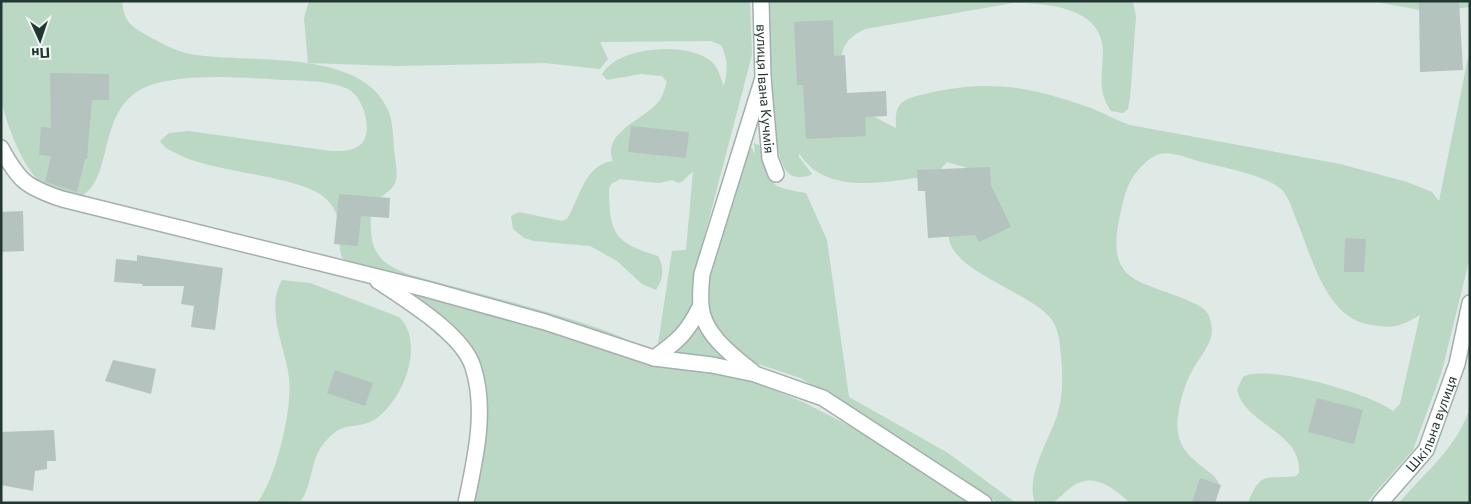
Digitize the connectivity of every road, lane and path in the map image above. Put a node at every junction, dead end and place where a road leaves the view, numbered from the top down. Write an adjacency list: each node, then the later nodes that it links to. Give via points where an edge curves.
1 (761, 1): 2 (street, вулиця Івана Кучмія)
2 (763, 78): 4 (street, вулиця Івана Кучмія, via 770,158); 7 (street, via 702,274)
3 (1, 148): 5 (street, via 23,181 42,193)
4 (776, 174)
5 (368, 275): 8 (street, via 545,322); 10 (street, via 436,322 457,343 473,366 478,396 478,433)
6 (1470, 303): 12 (street, Шкільна вулиця, via 1457,364 1426,450)
7 (700, 307): 8 (street, via 689,331); 9 (street, via 711,331 722,345)
8 (654, 358): 9 (street)
9 (755, 374): 11 (street, via 823,398)
10 (466, 503)
11 (984, 503)
12 (1380, 503)

